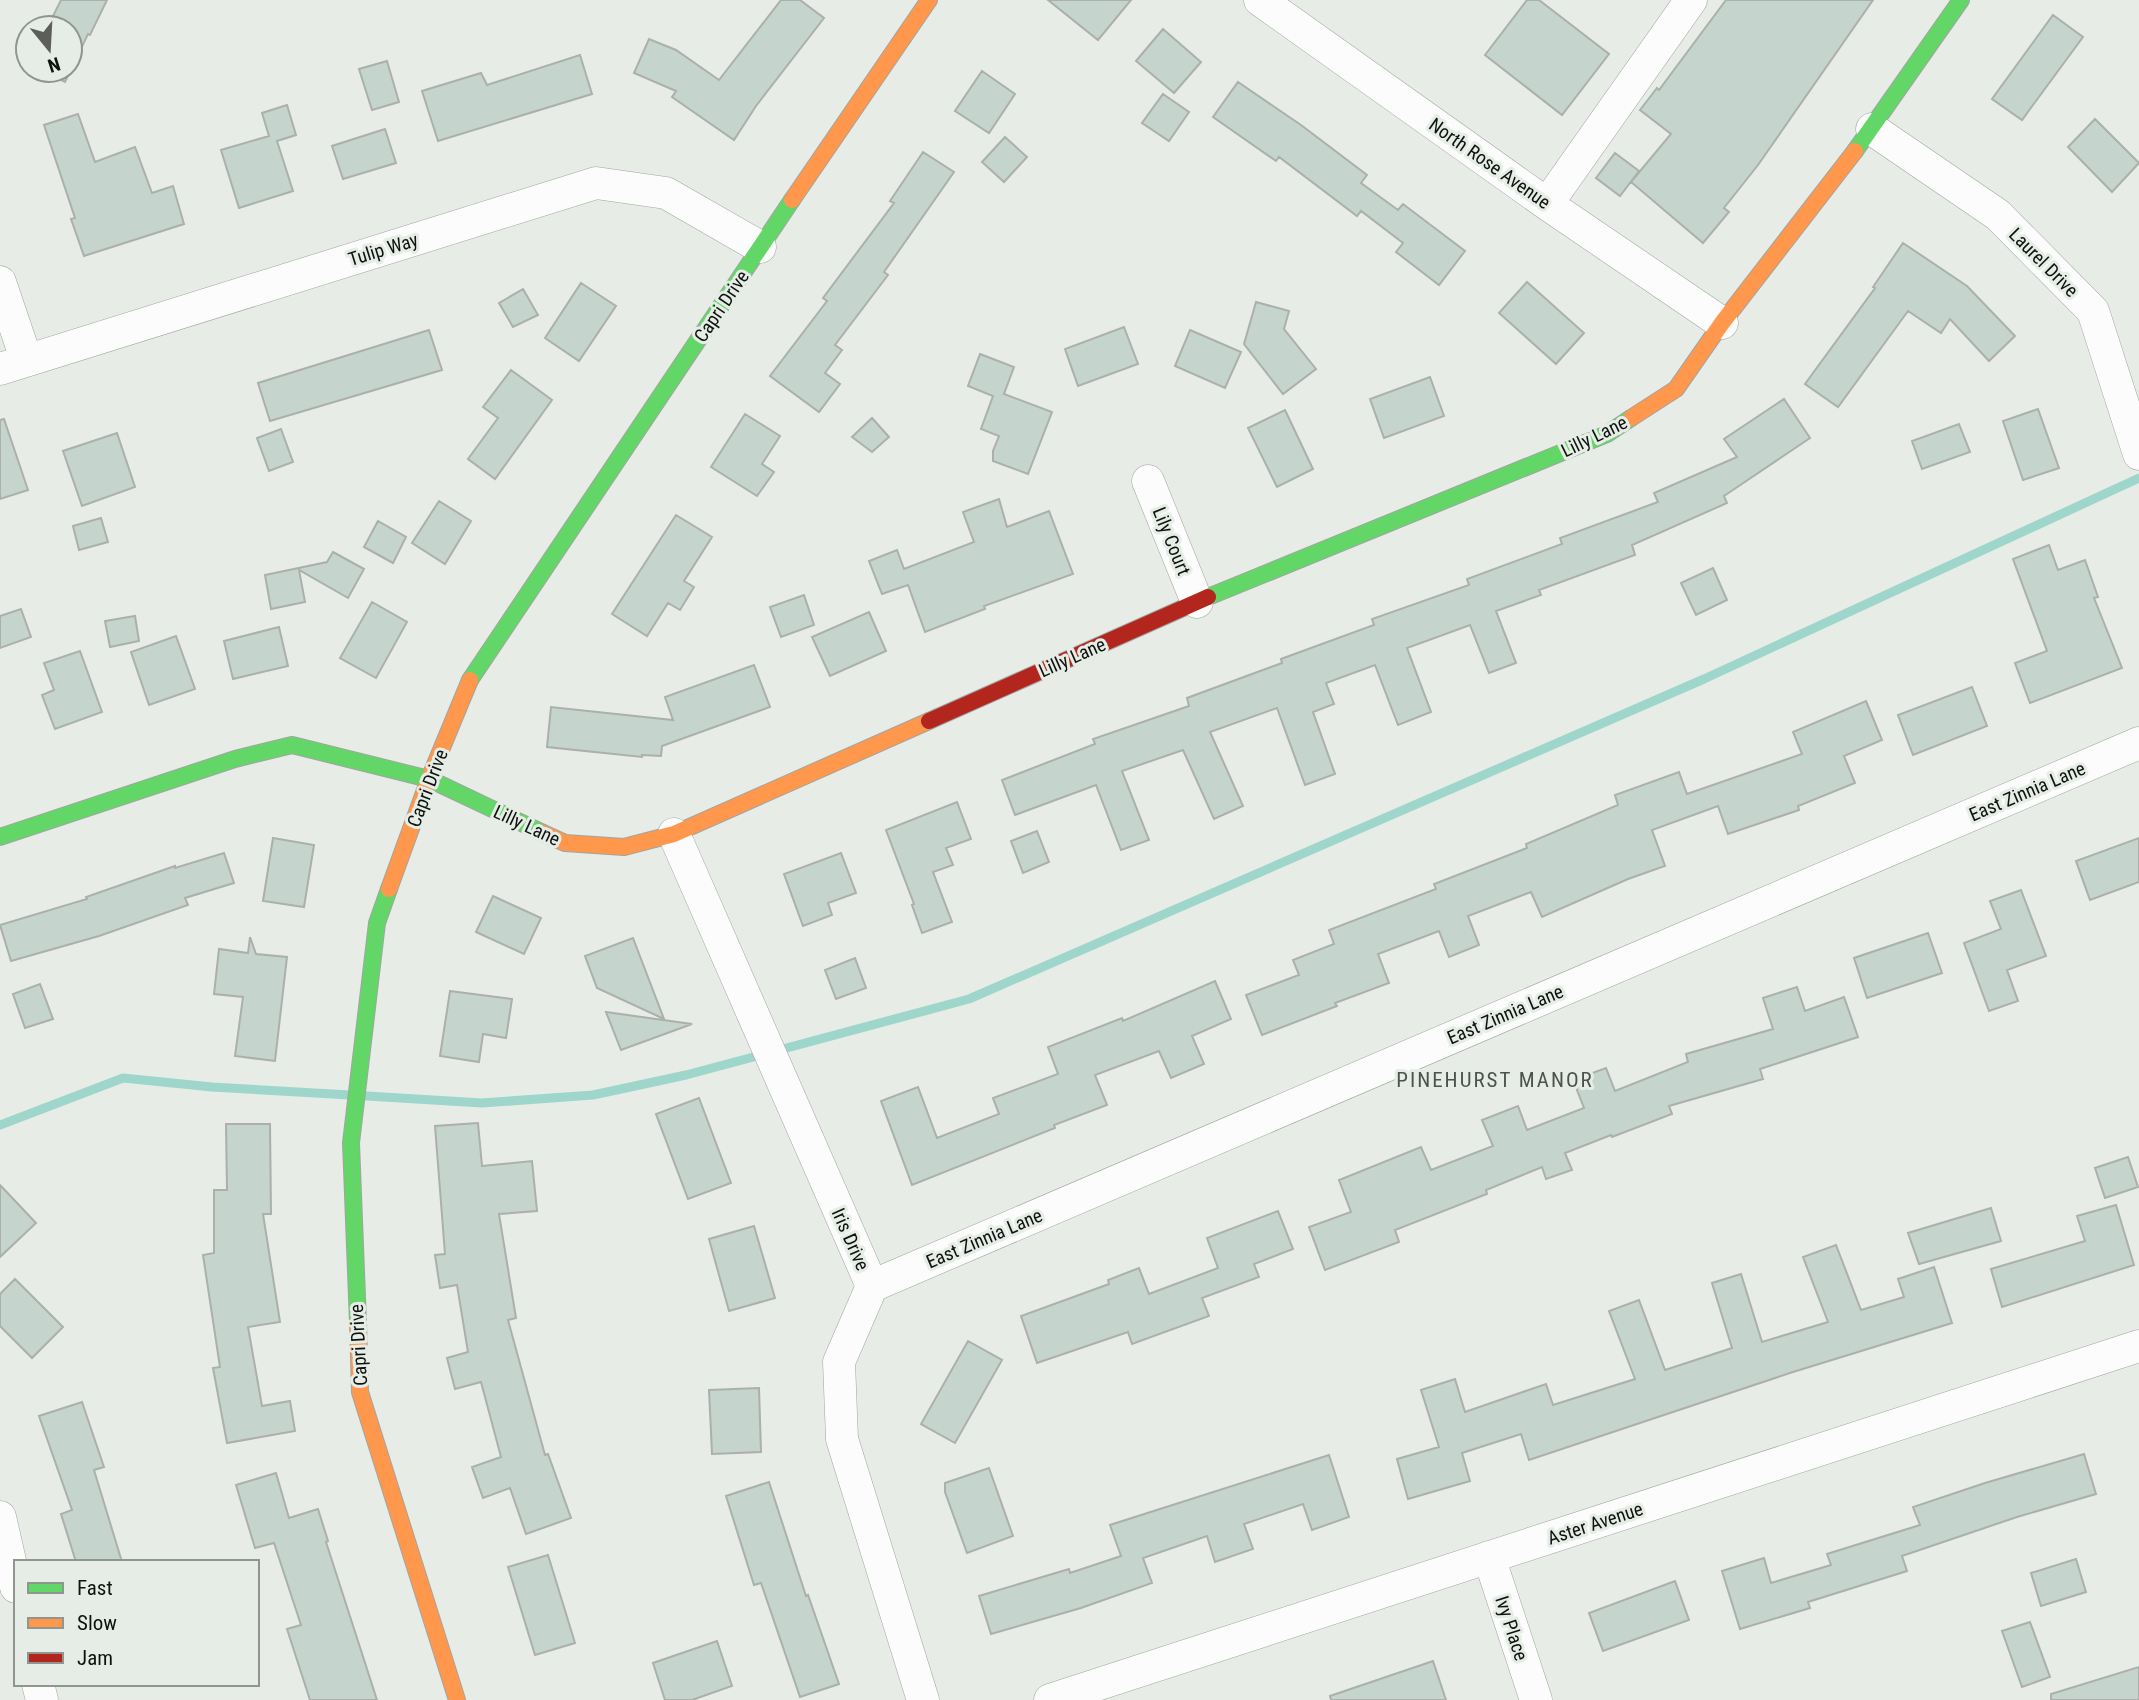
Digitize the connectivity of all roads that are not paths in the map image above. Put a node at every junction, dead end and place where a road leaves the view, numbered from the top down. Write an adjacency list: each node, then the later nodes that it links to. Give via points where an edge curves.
1 (929, 0): 7 (street, Capri Drive)
2 (1260, 0): 6 (street, North Rose Avenue)
3 (1691, 0): 6 (street)
4 (1961, 0): 5 (street, Lilly Lane)
5 (1871, 129): 9 (street, Lilly Lane); 11 (street, Laurel Drive, via 1998,215 2093,311)
6 (1547, 204): 9 (street, North Rose Avenue)
7 (760, 247): 10 (street, Tulip Way, via 666,193 596,183); 15 (street, Capri Drive, via 468,683)
8 (0, 282): 10 (street)
9 (1722, 323): 13 (street, Lilly Lane, via 1676,389 1607,434)
10 (13, 364)
11 (2136, 445)
12 (1148, 481): 13 (street, Lily Court)
13 (1197, 602): 16 (street, Lilly Lane)
14 (2139, 743): 18 (street, East Zinnia Lane)
15 (429, 779): 16 (street, Lilly Lane, via 565,843 624,847); 17 (street, Lilly Lane, via 292,745 235,759); 23 (street, Capri Drive, via 377,923 351,1143 360,1392)
16 (674, 834): 18 (street, Iris Drive)
17 (0, 838)
18 (872, 1286): 24 (street, Iris Drive, via 839,1362 842,1439)
19 (2139, 1346): 21 (street, Aster Avenue)
20 (0, 1517): 22 (street)
21 (1489, 1557): 25 (street, Aster Avenue); 26 (street, Ivy Place)
22 (14, 1578)
23 (457, 1700)
24 (923, 1700)
25 (1050, 1700)
26 (1536, 1700)

